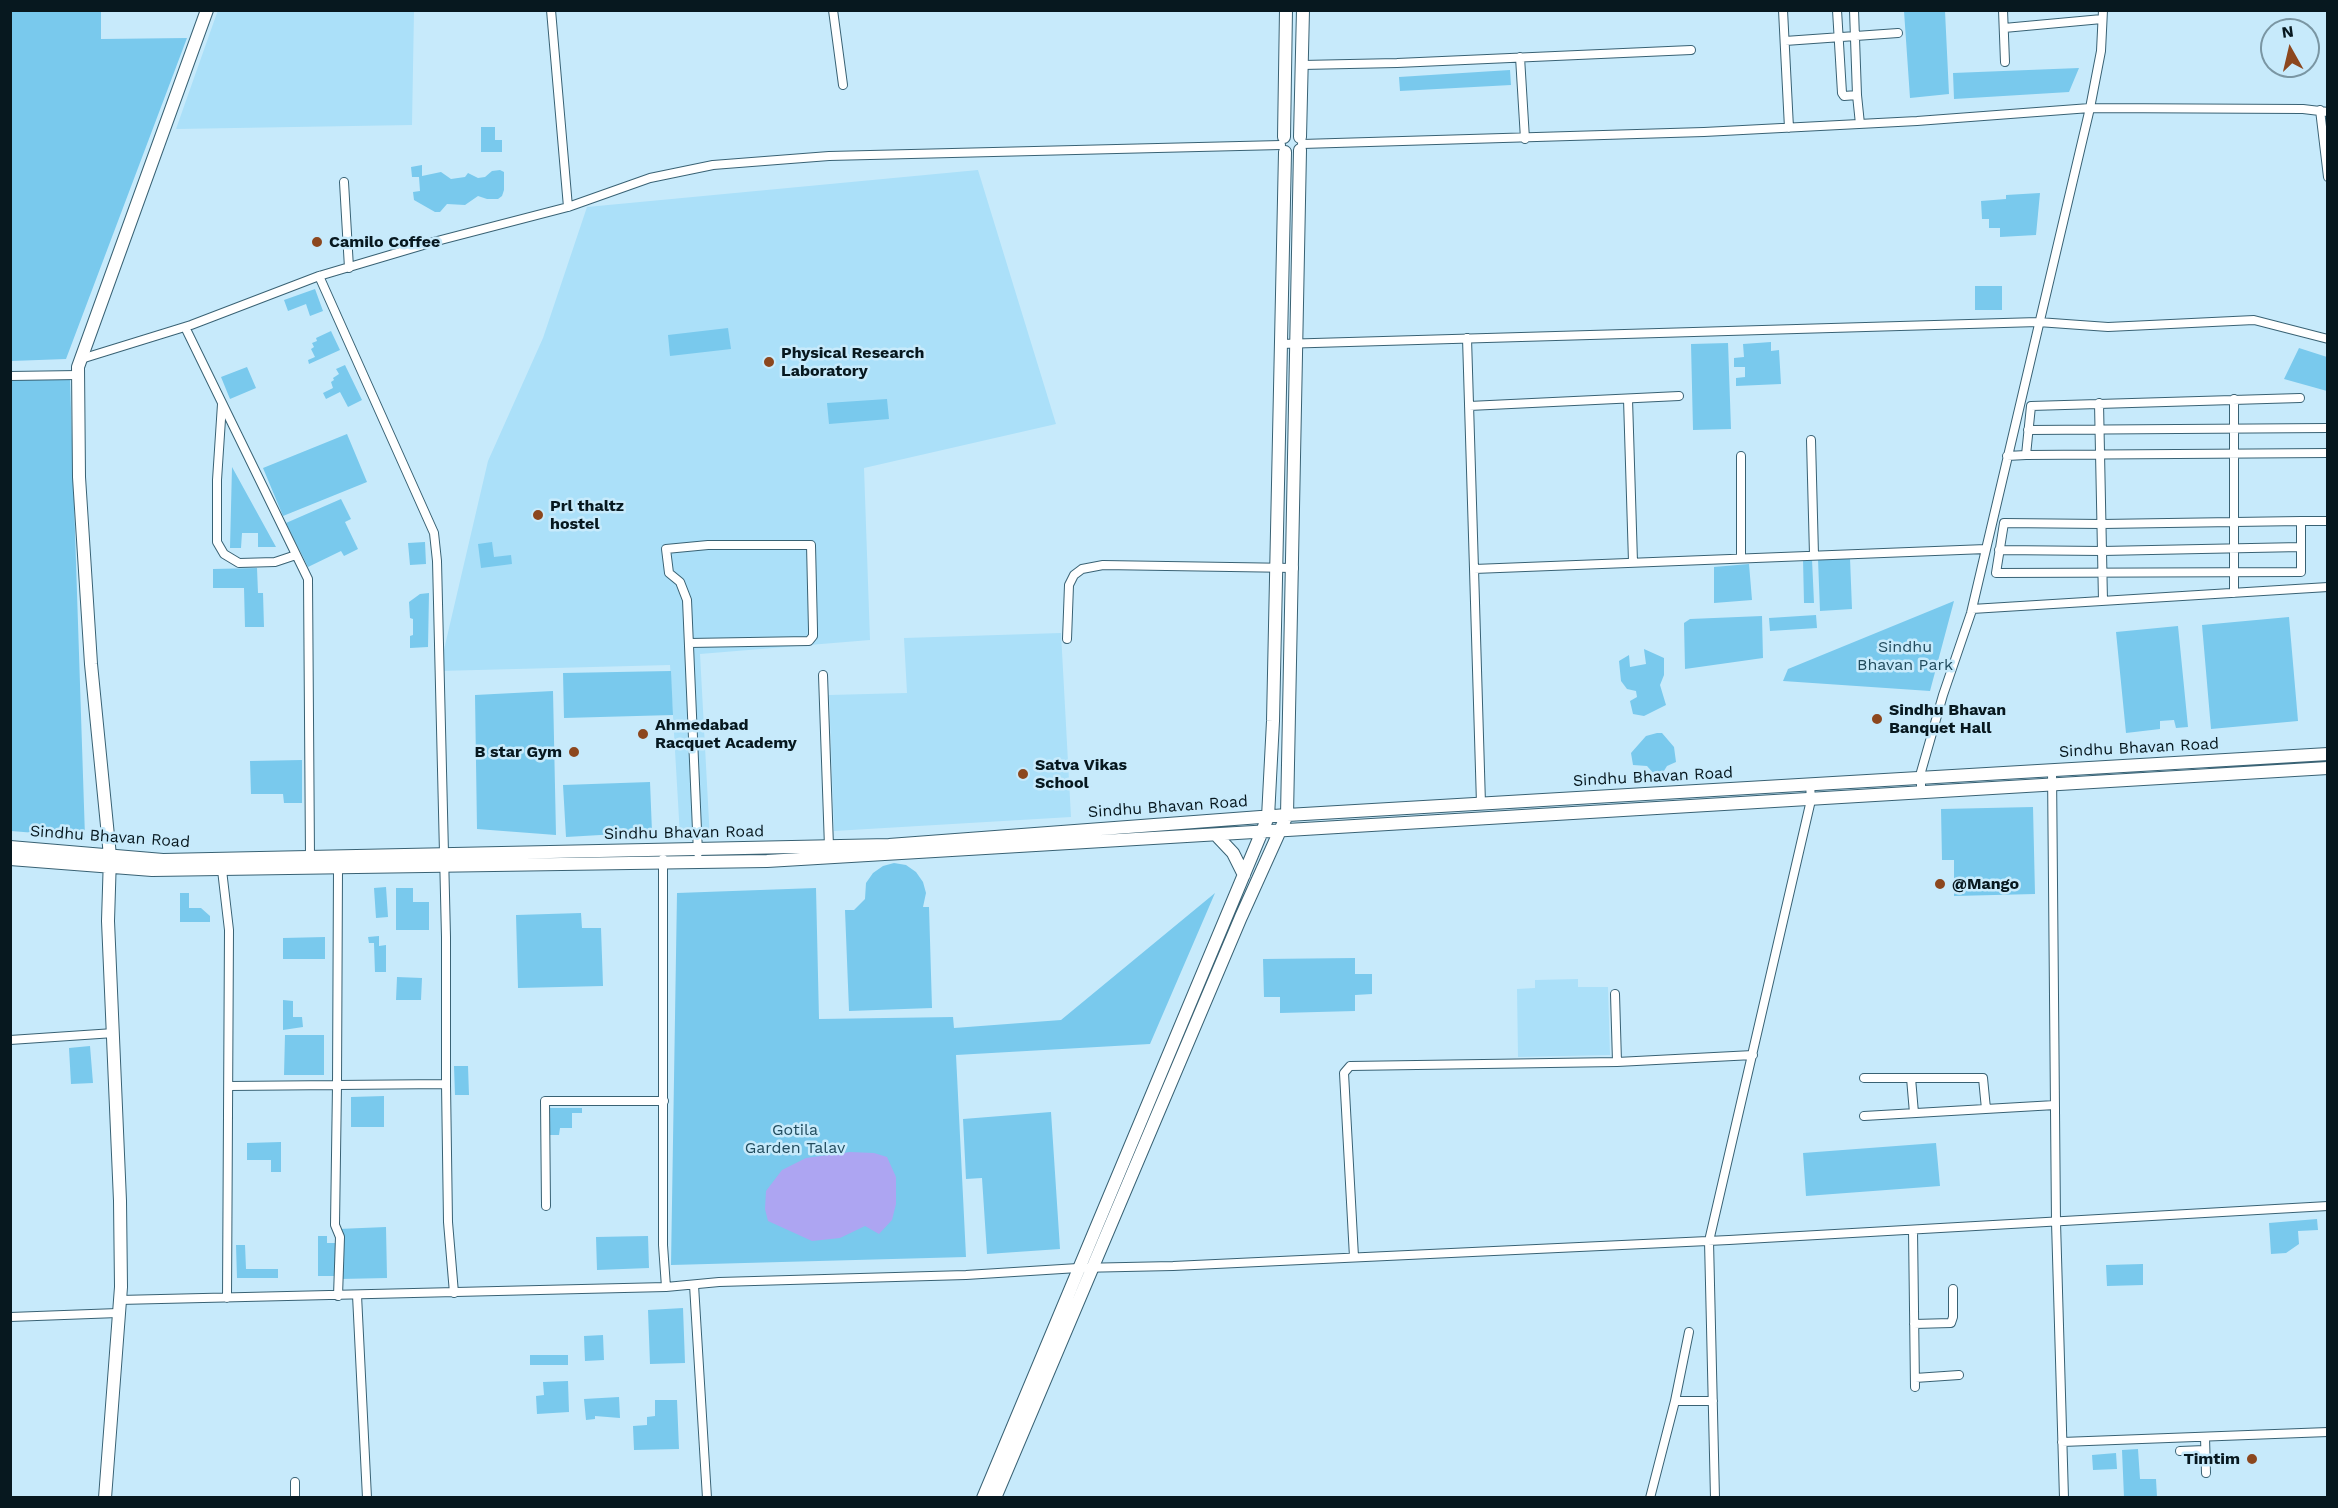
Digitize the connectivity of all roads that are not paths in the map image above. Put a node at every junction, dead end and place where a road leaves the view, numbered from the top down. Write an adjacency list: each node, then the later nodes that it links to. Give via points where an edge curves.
1 (207, 10): 40 (main road)
2 (551, 10): 31 (street)
3 (833, 10): 20 (street)
4 (1286, 10): 28 (main road)
5 (1303, 10): 19 (main road)
6 (1783, 10): 15 (street)
7 (1838, 10): 14 (street)
8 (1854, 10): 13 (street)
9 (2003, 10): 11 (street)
10 (2103, 15): 11 (street); 22 (street, via 2101,51)
11 (2004, 28): 18 (street)
12 (1898, 33): 13 (street)
13 (1855, 36): 14 (street); 21 (street)
14 (1839, 37): 15 (street); 21 (street, via 1842,93)
15 (1785, 41): 25 (street)
16 (1691, 50): 17 (street)
17 (1520, 57): 19 (street); 26 (street)
18 (2005, 62)
19 (1302, 65): 27 (main road)
20 (843, 85)
21 (1857, 95): 24 (street)
22 (2090, 108): 23 (street); 24 (street); 34 (street)
23 (2324, 111): 29 (street)
24 (1860, 124): 25 (street)
25 (1789, 128): 26 (street)
26 (1525, 139): 27 (street)
27 (1301, 144): 28 (main road, via 1295,154); 28 (main road, via 1290,134); 38 (main road)
28 (1283, 145): 31 (street, via 829,156 724,164 650,178); 39 (main road)
29 (2328, 177)
30 (344, 182): 32 (street)
31 (568, 207): 32 (street)
32 (349, 268): 33 (street)
33 (320, 276): 35 (street); 106 (street, via 434,533)
34 (2038, 322): 36 (street); 37 (street, via 2108,327 2254,320); 60 (street)
35 (184, 327): 40 (street); 48 (street)
36 (1467, 338): 38 (street); 49 (street)
37 (2328, 339)
38 (1298, 343): 39 (street); 75 (main road)
39 (1280, 344): 74 (main road)
40 (81, 359): 41 (main road)
41 (78, 375): 42 (street); 107 (main road, via 91,664)
42 (10, 376)
43 (1679, 396): 45 (street)
44 (2300, 398): 46 (street)
45 (1628, 399): 49 (street); 73 (street)
46 (2234, 399): 47 (street); 51 (street)
47 (2099, 403): 52 (street, via 2031,406); 53 (street)
48 (222, 404): 70 (street); 70 (street, via 218,542 224,554 239,563 275,562)
49 (1469, 406): 76 (street)
50 (2328, 428): 51 (street)
51 (2234, 429): 53 (street); 55 (street)
52 (2028, 430): 53 (street); 58 (street)
53 (2099, 431): 56 (street)
54 (1811, 440): 71 (street)
55 (2234, 452): 56 (street); 57 (street); 63 (street)
56 (2100, 453): 58 (street); 64 (street)
57 (2328, 453)
58 (2026, 455): 60 (street)
59 (1741, 456): 72 (street)
60 (2007, 456): 66 (street)
61 (2301, 521): 62 (street); 63 (street); 65 (street)
62 (2328, 521)
63 (2234, 522): 64 (street); 67 (street)
64 (2102, 524): 68 (street, via 2004,523); 69 (street)
65 (2301, 547): 67 (street); 77 (street, via 2301,572)
66 (1986, 549): 71 (street); 82 (street)
67 (2234, 549): 69 (street); 77 (street)
68 (1999, 550): 69 (street); 78 (street, via 1996,573)
69 (2102, 551): 78 (street)
70 (296, 555): 103 (street, via 308,579)
71 (1815, 555): 72 (street)
72 (1741, 558): 73 (street)
73 (1633, 562): 76 (street)
74 (1276, 567): 75 (street); 83 (street, via 1082,569 1069,585); 96 (main road)
75 (1294, 568): 95 (main road)
76 (1474, 569): 94 (street)
77 (2234, 571): 78 (street); 80 (street)
78 (2103, 572): 81 (street)
79 (2328, 587): 80 (street)
80 (2234, 593): 81 (street)
81 (2103, 601): 82 (street)
82 (1972, 609): 89 (street)
83 (1067, 639)
84 (688, 643): 84 (street, via 808,641 813,636 812,545 666,549 669,573 680,582 687,600); 102 (street)
85 (823, 675): 101 (street)
86 (2328, 754): 88 (main road, Sindhu Bhavan Road)
87 (2328, 768): 91 (main road, Sindhu Bhavan Road)
88 (2052, 770): 89 (main road, Sindhu Bhavan Road); 91 (street)
89 (1921, 778): 90 (main road, Sindhu Bhavan Road); 92 (street)
90 (1810, 784): 93 (street); 94 (main road, Sindhu Bhavan Road)
91 (2053, 784): 92 (main road, Sindhu Bhavan Road); 122 (street)
92 (1921, 793): 93 (main road, Sindhu Bhavan Road)
93 (1811, 800): 97 (main road, Sindhu Bhavan Road); 114 (street)
94 (1480, 804): 95 (main road, Sindhu Bhavan Road)
95 (1287, 815): 96 (main road, Sindhu Bhavan Road); 97 (main road)
96 (1268, 817): 98 (main road); 101 (main road, Sindhu Bhavan Road)
97 (1280, 832): 98 (main road, Sindhu Bhavan Road); 133 (main road)
98 (1262, 833): 99 (main road, Sindhu Bhavan Road); 110 (main road)
99 (1216, 835): 102 (main road, Sindhu Bhavan Road, via 777,861); 110 (main road, via 1233,853)
100 (10, 847): 107 (main road, Sindhu Bhavan Road)
101 (829, 847): 102 (main road, Sindhu Bhavan Road)
102 (698, 856): 104 (main road, Sindhu Bhavan Road)
103 (310, 857): 106 (main road, Sindhu Bhavan Road); 107 (main road, Sindhu Bhavan Road)
104 (663, 857): 106 (main road, Sindhu Bhavan Road); 121 (street)
105 (10, 859): 107 (main road, Sindhu Bhavan Road)
106 (443, 860): 108 (main road, Sindhu Bhavan Road); 118 (street)
107 (110, 861): 109 (main road, Sindhu Bhavan Road, via 152,870); 112 (main road, via 108,921)
108 (338, 869): 109 (main road, Sindhu Bhavan Road); 119 (street)
109 (222, 870): 120 (street, via 229,930)
110 (1244, 875): 132 (main road)
111 (1615, 994): 115 (street)
112 (114, 1033): 113 (street); 141 (main road)
113 (10, 1040)
114 (1753, 1055): 115 (street); 130 (street)
115 (1617, 1062): 131 (street, via 1350,1066 1344,1073)
116 (1864, 1078): 117 (street)
117 (1911, 1078): 123 (street, via 1983,1078); 124 (street)
118 (446, 1084): 119 (street); 137 (street)
119 (337, 1085): 120 (street); 139 (street)
120 (229, 1086): 140 (street)
121 (664, 1101): 126 (street, via 545,1101); 135 (street)
122 (2055, 1105): 123 (street); 128 (street)
123 (1986, 1109): 124 (street)
124 (1914, 1113): 125 (street)
125 (1864, 1116)
126 (546, 1206)
127 (2328, 1206): 128 (street)
128 (2056, 1222): 129 (street); 150 (street)
129 (1913, 1230): 130 (street); 143 (street)
130 (1709, 1241): 131 (street); 147 (street)
131 (1354, 1257): 133 (street)
132 (1078, 1268): 133 (street); 134 (street); 159 (main road)
133 (1091, 1268): 160 (main road)
134 (694, 1285): 135 (street); 158 (street)
135 (666, 1287): 137 (street)
136 (1953, 1289): 143 (street, via 1951,1323)
137 (453, 1293): 138 (street)
138 (357, 1295): 139 (street); 157 (street)
139 (338, 1296): 140 (street)
140 (227, 1298): 141 (street)
141 (119, 1307): 142 (street); 155 (main road)
142 (10, 1317)
143 (1914, 1324): 145 (street, via 1915,1383)
144 (1689, 1332): 146 (street)
145 (1959, 1375)
146 (1675, 1401): 147 (street); 161 (street)
147 (1713, 1401): 162 (street)
148 (2328, 1432): 149 (street)
149 (2205, 1437): 150 (street); 152 (street)
150 (2062, 1442): 163 (street)
151 (2180, 1450): 152 (street)
152 (2205, 1450): 153 (street)
153 (2206, 1473)
154 (295, 1482): 156 (street)
155 (105, 1497)
156 (295, 1497)
157 (367, 1497)
158 (707, 1497)
159 (982, 1497)
160 (995, 1497)
161 (1650, 1497)
162 (1715, 1497)
163 (2064, 1497)

